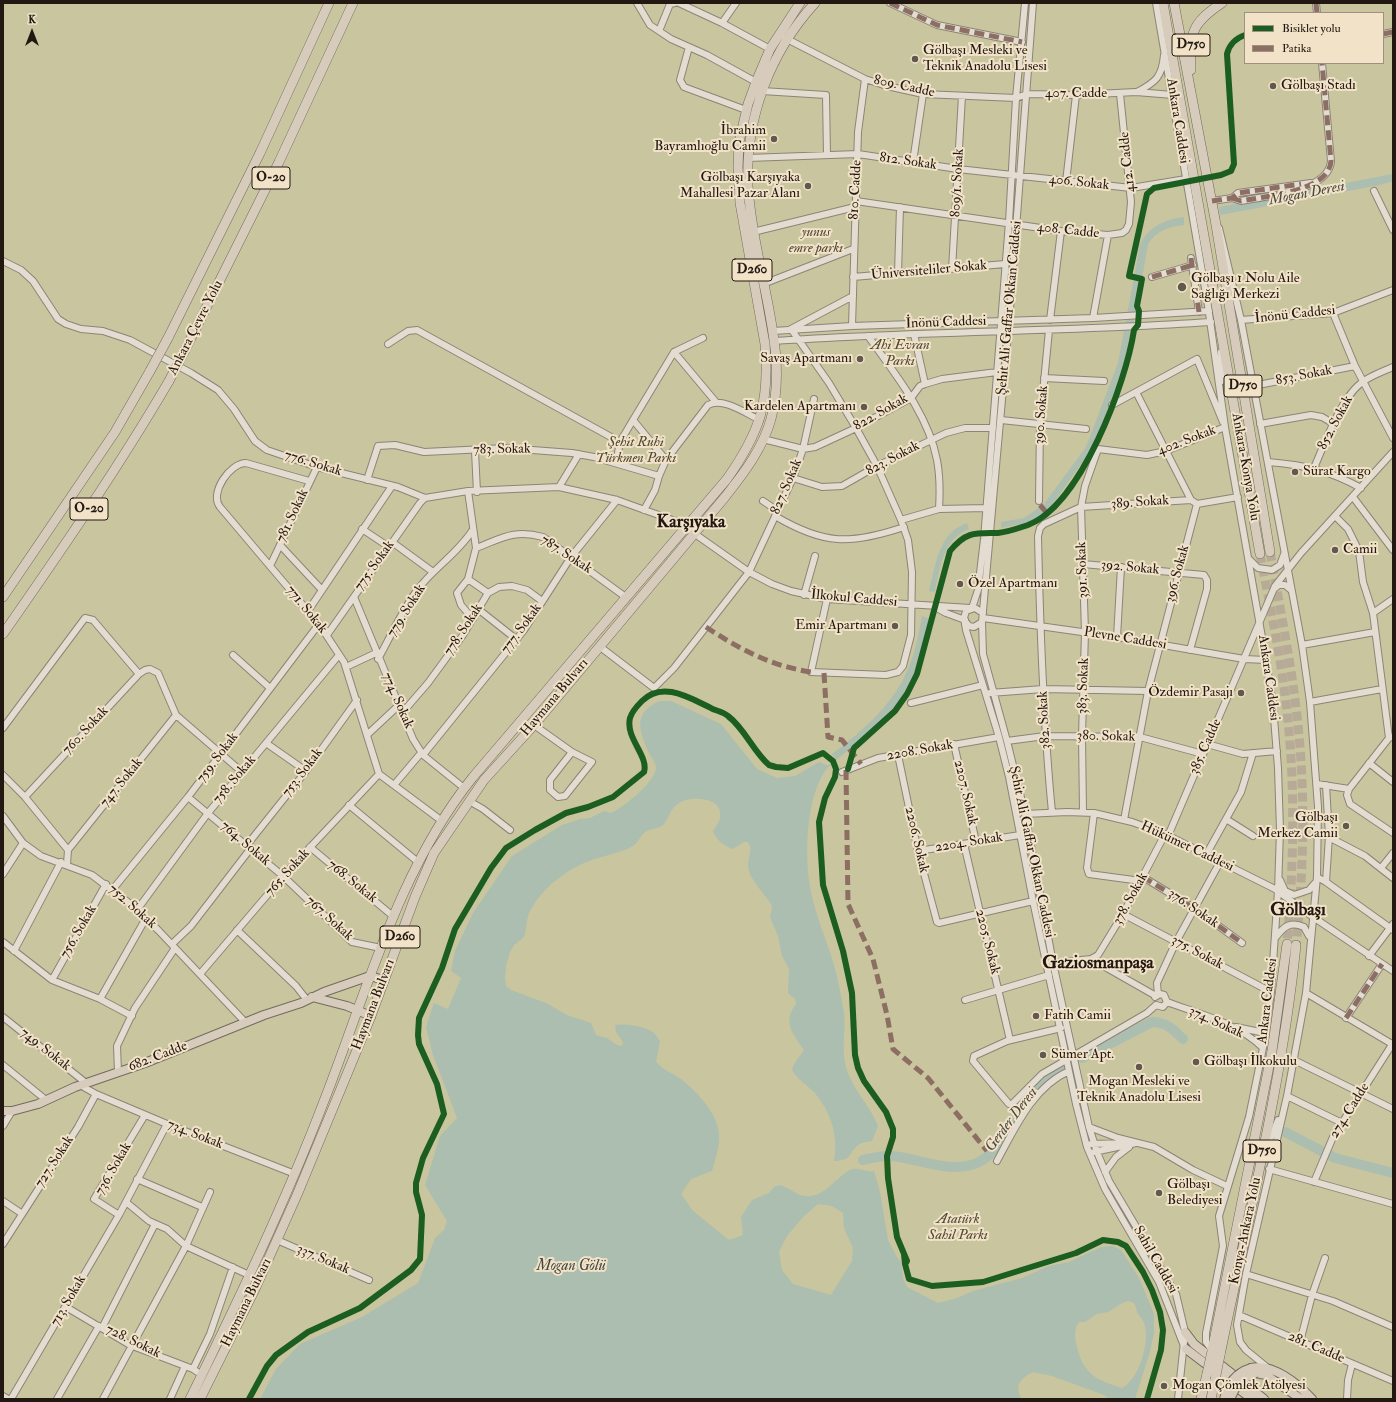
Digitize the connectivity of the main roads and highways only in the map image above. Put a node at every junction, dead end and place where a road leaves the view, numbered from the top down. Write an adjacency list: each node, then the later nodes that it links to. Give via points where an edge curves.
1 (329, 3): 11 (highway, Ankara Çevre Yolu / O-20, bridge, via 260,153 150,371 115,432)
2 (353, 3): 12 (highway, Ankara Çevre Yolu / O-20, bridge, via 279,162 169,381 88,511)
3 (800, 3): 15 (highway, Haymana Bulvarı / D260, via 770,49 746,110 740,142 738,187 766,344 767,382 760,420 750,445 735,468 627,598 464,788 418,862)
4 (815, 3): 16 (highway, Haymana Bulvarı / D260, via 787,38 762,92 751,130 748,191 773,331 776,390 763,439 741,476 469,801 428,865)
5 (1163, 3): 10 (highway, Ankara-Konya Yolu / D750, via 1215,321)
6 (1174, 3): 8 (highway, D750)
7 (1222, 3): 8 (highway, D750, via 1200,20 1192,34)
8 (1192, 100): 9 (highway, D750, via 1212,202)
9 (1270, 552)
10 (1260, 554)
11 (3, 598)
12 (3, 634)
13 (1287, 944): 23 (highway, D750, via 1272,1051)
14 (1296, 945): 23 (highway, Konya-Ankara Yolu / D750, via 1290,1003 1259,1165)
15 (370, 976): 16 (main road); 17 (main road, 682. Cadde); 18 (highway, Haymana Bulvarı / D260)
16 (384, 980): 19 (highway, Haymana Bulvarı / D260)
17 (310, 999): 18 (main road); 20 (main road, 682. Cadde, via 46,1100 12,1111)
18 (357, 1010): 19 (main road); 25 (highway, Haymana Bulvarı / D260, via 341,1059 295,1174)
19 (371, 1016): 26 (highway, Haymana Bulvarı / D260, via 277,1240)
20 (3, 1111)
21 (1185, 1332): 32 (main road, via 1194,1344)
22 (1185, 1347): 31 (main road)
23 (1215, 1352): 27 (highway, D750, bridge); 28 (highway, Konya-Ankara Yolu / D750, bridge, via 1215,1380)
24 (1253, 1371): 29 (main road, bridge, via 1241,1372 1232,1379); 30 (main road, bridge, via 1239,1381); 33 (main road, via 1266,1375); 34 (main road, via 1260,1367 1268,1368)
25 (190, 1399)
26 (200, 1399)
27 (1201, 1399)
28 (1211, 1399)
29 (1224, 1399)
30 (1230, 1399)
31 (1252, 1399)
32 (1264, 1399)
33 (1301, 1399)
34 (1312, 1399)

